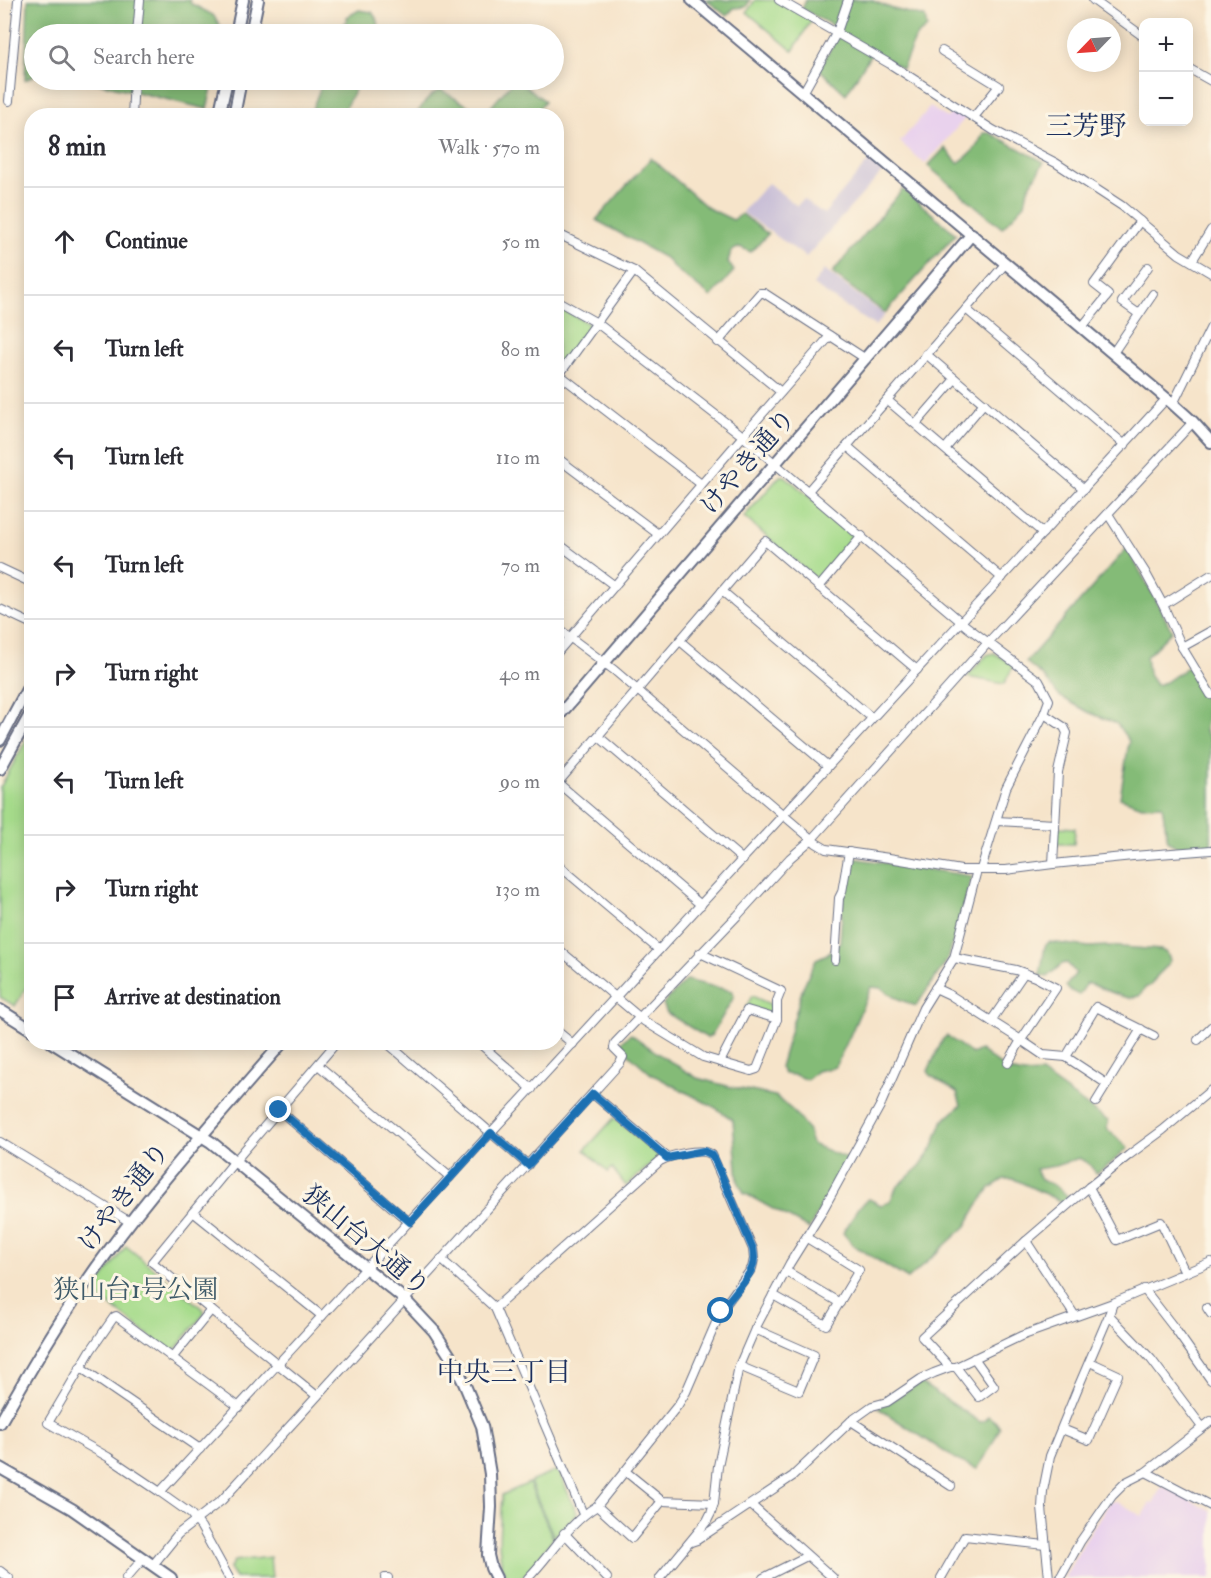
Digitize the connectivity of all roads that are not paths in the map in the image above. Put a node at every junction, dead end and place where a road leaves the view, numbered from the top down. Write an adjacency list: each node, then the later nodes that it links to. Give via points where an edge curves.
1 (18, 0): 21 (street)
2 (140, 0): 9 (street)
3 (243, 0): 10 (street)
4 (258, 0): 11 (street)
5 (692, 0): 20 (street)
6 (779, 0): 12 (street)
7 (848, 0): 12 (street)
8 (1093, 0): 13 (street)
9 (138, 24)
10 (238, 24)
11 (253, 24)
12 (837, 32): 20 (street); 25 (street)
13 (1139, 34)
14 (942, 51): 25 (street, via 999,87)
15 (1193, 71): 16 (street)
16 (1211, 81)
17 (133, 90): 22 (street)
18 (225, 90): 23 (street)
19 (239, 90): 24 (street)
20 (803, 93): 28 (street)
21 (9, 101)
22 (132, 108)
23 (221, 108)
24 (236, 108)
25 (974, 117): 26 (street, via 1065,169)
26 (1140, 221): 30 (street); 40 (street, via 1094,284 1108,295)
27 (1211, 230): 30 (street)
28 (972, 234): 31 (street); 46 (street, けやき通り)
29 (564, 237): 33 (street)
30 (1192, 261): 34 (street)
31 (1006, 263): 37 (street); 40 (street)
32 (1148, 267): 38 (street, via 1122,302)
33 (634, 271): 39 (street); 43 (street)
34 (1211, 273)
35 (1153, 294): 38 (street)
36 (564, 304): 39 (street)
37 (966, 309): 45 (street); 58 (street)
38 (1139, 314): 44 (street)
39 (597, 323): 47 (street); 56 (street)
40 (1082, 327): 44 (street)
41 (1211, 327): 52 (street)
42 (830, 336): 43 (street, via 760,293); 46 (street); 50 (street)
43 (718, 342): 50 (street)
44 (1113, 353): 52 (street)
45 (926, 354): 48 (street); 51 (street)
46 (866, 359): 62 (street, けやき通り)
47 (564, 367)
48 (955, 379): 53 (street); 55 (street)
49 (564, 380): 63 (street)
50 (781, 392): 56 (street)
51 (887, 400): 55 (street); 59 (street)
52 (1170, 401): 54 (street); 58 (street)
53 (984, 403): 60 (street); 64 (street)
54 (1193, 422): 57 (street); 66 (street)
55 (916, 424): 60 (street)
56 (742, 436): 62 (street); 63 (street)
57 (1211, 442)
58 (1125, 445): 64 (street)
59 (848, 446): 65 (street); 73 (street)
60 (945, 449): 67 (street)
61 (564, 463): 68 (street)
62 (776, 464): 65 (street); 89 (street, けやき通り)
63 (701, 484): 68 (street)
64 (1084, 489): 67 (street)
65 (808, 491): 69 (street)
66 (1108, 514): 78 (street); 86 (street)
67 (1043, 533): 73 (street)
68 (658, 534): 75 (street)
69 (862, 536): 76 (street); 81 (street)
70 (564, 548): 75 (street)
71 (0, 568): 74 (street)
72 (1211, 575): 78 (street)
73 (1002, 578): 81 (street)
74 (24, 579)
75 (615, 586): 84 (street)
76 (819, 587): 77 (street, via 765,541); 90 (street)
77 (722, 591): 85 (street); 96 (street)
78 (1163, 605): 88 (street)
79 (0, 609): 80 (street)
80 (24, 620)
81 (961, 622): 86 (street); 90 (street)
82 (1211, 631): 88 (street)
83 (564, 632): 84 (street)
84 (571, 637): 87 (street); 89 (street)
85 (680, 641): 91 (street); 100 (street)
86 (988, 643): 95 (street, via 1039,681 1048,700); 107 (street)
87 (564, 645)
88 (1182, 647): 93 (street)
89 (605, 663): 91 (street); 94 (street, けやき通り)
90 (917, 670): 96 (street)
91 (638, 690): 98 (street); 104 (street)
92 (24, 695): 99 (street)
93 (1211, 695)
94 (564, 710)
95 (1044, 714): 105 (street, via 1006,788); 106 (street, via 1067,733 1058,771)
96 (872, 718): 100 (street)
97 (24, 726): 101 (street)
98 (598, 736): 102 (street); 110 (street)
99 (0, 740)
100 (828, 766): 104 (street)
101 (0, 769)
102 (564, 776)
103 (564, 790): 114 (street)
104 (784, 815): 107 (street); 110 (street)
105 (997, 821): 106 (street); 112 (street)
106 (1055, 824): 111 (street)
107 (812, 839): 109 (street, via 826,849); 117 (street)
108 (1211, 850): 111 (street)
109 (849, 852): 112 (street, via 961,870); 119 (street, via 839,898)
110 (743, 860): 114 (street)
111 (1053, 864): 112 (street)
112 (979, 869): 118 (street)
113 (564, 870): 115 (street)
114 (701, 905): 115 (street)
115 (659, 950): 122 (street)
116 (564, 953): 122 (street)
117 (700, 953): 124 (street); 125 (street, via 781,991)
118 (954, 958): 120 (street); 121 (street)
119 (835, 960)
120 (1024, 973): 126 (street); 133 (street, via 1056,988)
121 (935, 988): 126 (street); 161 (street, via 880,1106)
122 (616, 997): 124 (street); 134 (street)
123 (0, 1011): 127 (street)
124 (640, 1017): 141 (street, via 703,1057); 147 (street, via 614,1044 623,1059)
125 (777, 1019): 141 (street, via 747,1010); 141 (street, via 757,1069 751,1071)
126 (991, 1021): 133 (street)
127 (24, 1025)
128 (1211, 1027): 132 (street)
129 (1141, 1029): 130 (street); 140 (street, via 1096,1007); 144 (street)
130 (1154, 1036)
131 (564, 1037): 134 (street)
132 (1198, 1040)
133 (1021, 1041): 140 (street, via 1043,1054); 142 (street)
134 (573, 1044): 145 (street)
135 (64, 1050): 151 (street, 狭山台大通り)
136 (276, 1050): 151 (street, けやき通り)
137 (330, 1050): 143 (street)
138 (395, 1050): 150 (street)
139 (487, 1050): 145 (street)
140 (1066, 1057): 144 (street)
141 (720, 1062)
142 (1008, 1063)
143 (318, 1065): 149 (street); 156 (street)
144 (1107, 1084): 148 (street)
145 (532, 1089): 150 (street)
146 (1211, 1090): 157 (street)
147 (593, 1094): 153 (street); 155 (street)
148 (1096, 1102)
149 (279, 1110): 154 (street); 160 (street)
150 (491, 1133): 155 (street); 156 (street)
151 (201, 1135): 154 (street, 狭山台大通り); 159 (street, けやき通り)
152 (0, 1142): 159 (street)
153 (667, 1158): 173 (street); 196 (street, via 704,1151 712,1155 754,1259 752,1268 721,1311 686,1392)
154 (235, 1161): 158 (street); 165 (street, 狭山台大通り)
155 (528, 1165): 163 (street)
156 (450, 1177): 160 (street)
157 (1089, 1187): 162 (street); 167 (street, via 1117,1240 1161,1222)
158 (193, 1212): 174 (street, via 152,1262); 177 (street)
159 (130, 1222): 191 (street, けやき通り, via 47,1343)
160 (410, 1222): 165 (street)
161 (807, 1238): 166 (street); 172 (street, via 859,1270)
162 (1026, 1241): 176 (street); 185 (street, via 922,1337)
163 (441, 1259): 170 (street); 173 (street)
164 (1211, 1262): 167 (street)
165 (367, 1268): 170 (street, 狭山台大通り); 177 (street)
166 (786, 1271): 169 (street); 172 (street)
167 (1185, 1272): 168 (street)
168 (1144, 1289): 171 (street); 186 (street)
169 (773, 1295): 172 (street, via 826,1325); 178 (street)
170 (404, 1299): 187 (street); 217 (street, 狭山台大通り, via 443,1344 480,1421 490,1474 489,1555)
171 (1113, 1302): 175 (street); 176 (street)
172 (840, 1303)
173 (495, 1308): 205 (street)
174 (211, 1310): 179 (street); 182 (street)
175 (1109, 1315): 181 (street); 192 (street, via 1151,1359)
176 (1075, 1316): 180 (street)
177 (322, 1317): 182 (street)
178 (755, 1329): 183 (street); 183 (street, via 814,1355 799,1391)
179 (172, 1358): 184 (street, via 116,1316); 188 (street)
180 (974, 1358): 185 (street); 185 (street, via 994,1386 979,1397)
181 (1090, 1362): 193 (street); 193 (street, via 1118,1375 1089,1440)
182 (278, 1364): 187 (street); 188 (street)
183 (739, 1366): 201 (street)
184 (80, 1367): 194 (street); 199 (street, via 48,1423)
185 (953, 1367): 189 (street, via 921,1379)
186 (1211, 1380)
187 (317, 1396): 206 (street, via 222,1500)
188 (239, 1407): 194 (street)
189 (851, 1421): 198 (street); 202 (street, via 793,1476)
190 (1211, 1421): 192 (street)
191 (0, 1423)
192 (1203, 1427): 197 (street)
193 (1062, 1429): 209 (street, via 1050,1456 1043,1491)
194 (200, 1449): 199 (street)
195 (0, 1468): 211 (street, via 72,1509)
196 (626, 1471): 200 (street); 203 (street)
197 (1146, 1472): 204 (street); 225 (street, via 1126,1482 1112,1496)
198 (951, 1486)
199 (160, 1492): 206 (street)
200 (662, 1501): 201 (street); 203 (street, via 632,1538)
201 (714, 1503): 208 (street, via 707,1521)
202 (751, 1505): 208 (street); 210 (street)
203 (597, 1506): 205 (street)
204 (1211, 1506)
205 (583, 1514): 207 (street)
206 (196, 1520): 211 (street); 216 (street)
207 (564, 1533): 218 (street); 219 (street)
208 (690, 1542): 220 (street)
209 (1045, 1545): 223 (street, via 965,1536); 224 (street)
210 (807, 1556): 221 (street); 222 (street)
211 (148, 1562): 214 (street); 215 (street)
212 (0, 1571): 213 (street)
213 (9, 1578)
214 (126, 1578)
215 (171, 1578)
216 (229, 1578)
217 (496, 1578)
218 (528, 1578)
219 (607, 1578)
220 (660, 1578)
221 (764, 1578)
222 (833, 1578)
223 (942, 1578)
224 (1049, 1578)
225 (1060, 1578)

